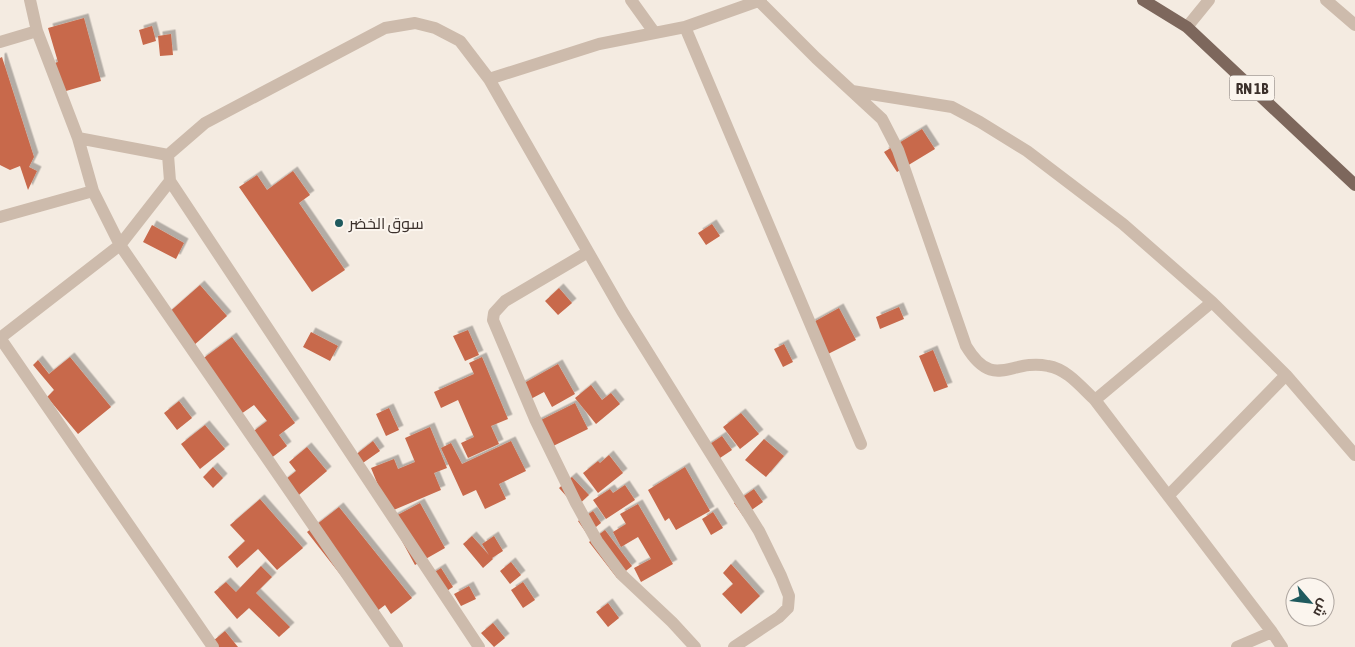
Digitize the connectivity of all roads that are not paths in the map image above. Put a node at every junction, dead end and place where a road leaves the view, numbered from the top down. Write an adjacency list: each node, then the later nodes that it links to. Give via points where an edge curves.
1 (30, 0): 11 (street)
2 (631, 0): 12 (street)
3 (760, 0): 7 (street); 15 (street)
4 (1143, 0): 10 (main road, RN 1B)
5 (1209, 0): 10 (street)
6 (1326, 0): 8 (street)
7 (735, 4): 9 (street)
8 (1355, 25)
9 (686, 26): 12 (street); 28 (street)
10 (1187, 27): 19 (main road, RN 1B)
11 (37, 31): 13 (street); 16 (street)
12 (654, 32): 14 (street, via 599,44)
13 (0, 42)
14 (489, 79): 17 (street, via 460,41 435,28 415,23 386,28 205,123); 23 (street)
15 (852, 91): 24 (street, via 952,106 980,122 1027,151 1123,224); 27 (street, via 882,119 898,150 966,346 974,359 985,368 998,372 1033,366 1062,370)
16 (78, 138): 17 (street); 20 (street)
17 (168, 155): 18 (street)
18 (170, 181): 22 (street); 34 (street)
19 (1355, 185)
20 (93, 191): 21 (street); 22 (street)
21 (0, 217)
22 (120, 245): 25 (street); 33 (street)
23 (588, 252): 35 (street, via 505,301 492,320 534,418 597,541 622,575); 36 (street, via 759,531 782,576 789,596 788,608)
24 (1212, 302): 26 (street); 27 (street)
25 (0, 338): 32 (street)
26 (1286, 375): 29 (street); 30 (street)
27 (1095, 400): 30 (street)
28 (861, 444)
29 (1355, 455)
30 (1168, 496): 31 (street)
31 (1272, 632): 37 (street); 38 (street)
32 (213, 647)
33 (397, 647)
34 (479, 647)
35 (695, 647)
36 (734, 647)
37 (1237, 647)
38 (1282, 647)

